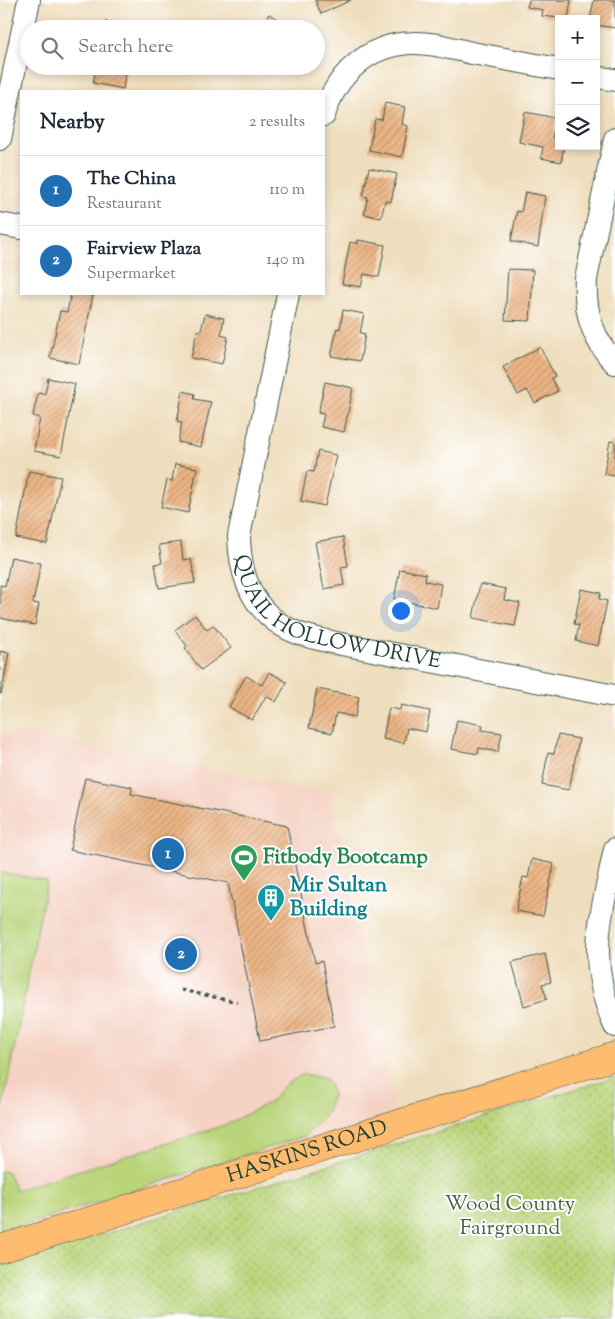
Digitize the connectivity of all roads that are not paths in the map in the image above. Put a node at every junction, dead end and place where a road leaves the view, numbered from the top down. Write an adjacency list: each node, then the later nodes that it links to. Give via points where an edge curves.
1 (29, 0): 2 (street)
2 (25, 20)
3 (20, 43): 9 (street)
4 (555, 68): 7 (street, via 430,44 398,44 376,51 356,63 336,86)
5 (600, 78): 6 (street)
6 (615, 80)
7 (325, 113)
8 (615, 139): 13 (street, via 585,294 586,309 596,338)
9 (0, 140)
10 (0, 224): 11 (street)
11 (20, 228)
12 (288, 295): 14 (street, QUAIL HOLLOW DRIVE, via 239,536 243,575 258,604 282,625 328,641)
13 (615, 362)
14 (615, 696)
15 (615, 849): 16 (street, via 596,947 604,1003)
16 (615, 1026)
17 (615, 1056): 18 (main road, HASKINS ROAD)
18 (0, 1249)

